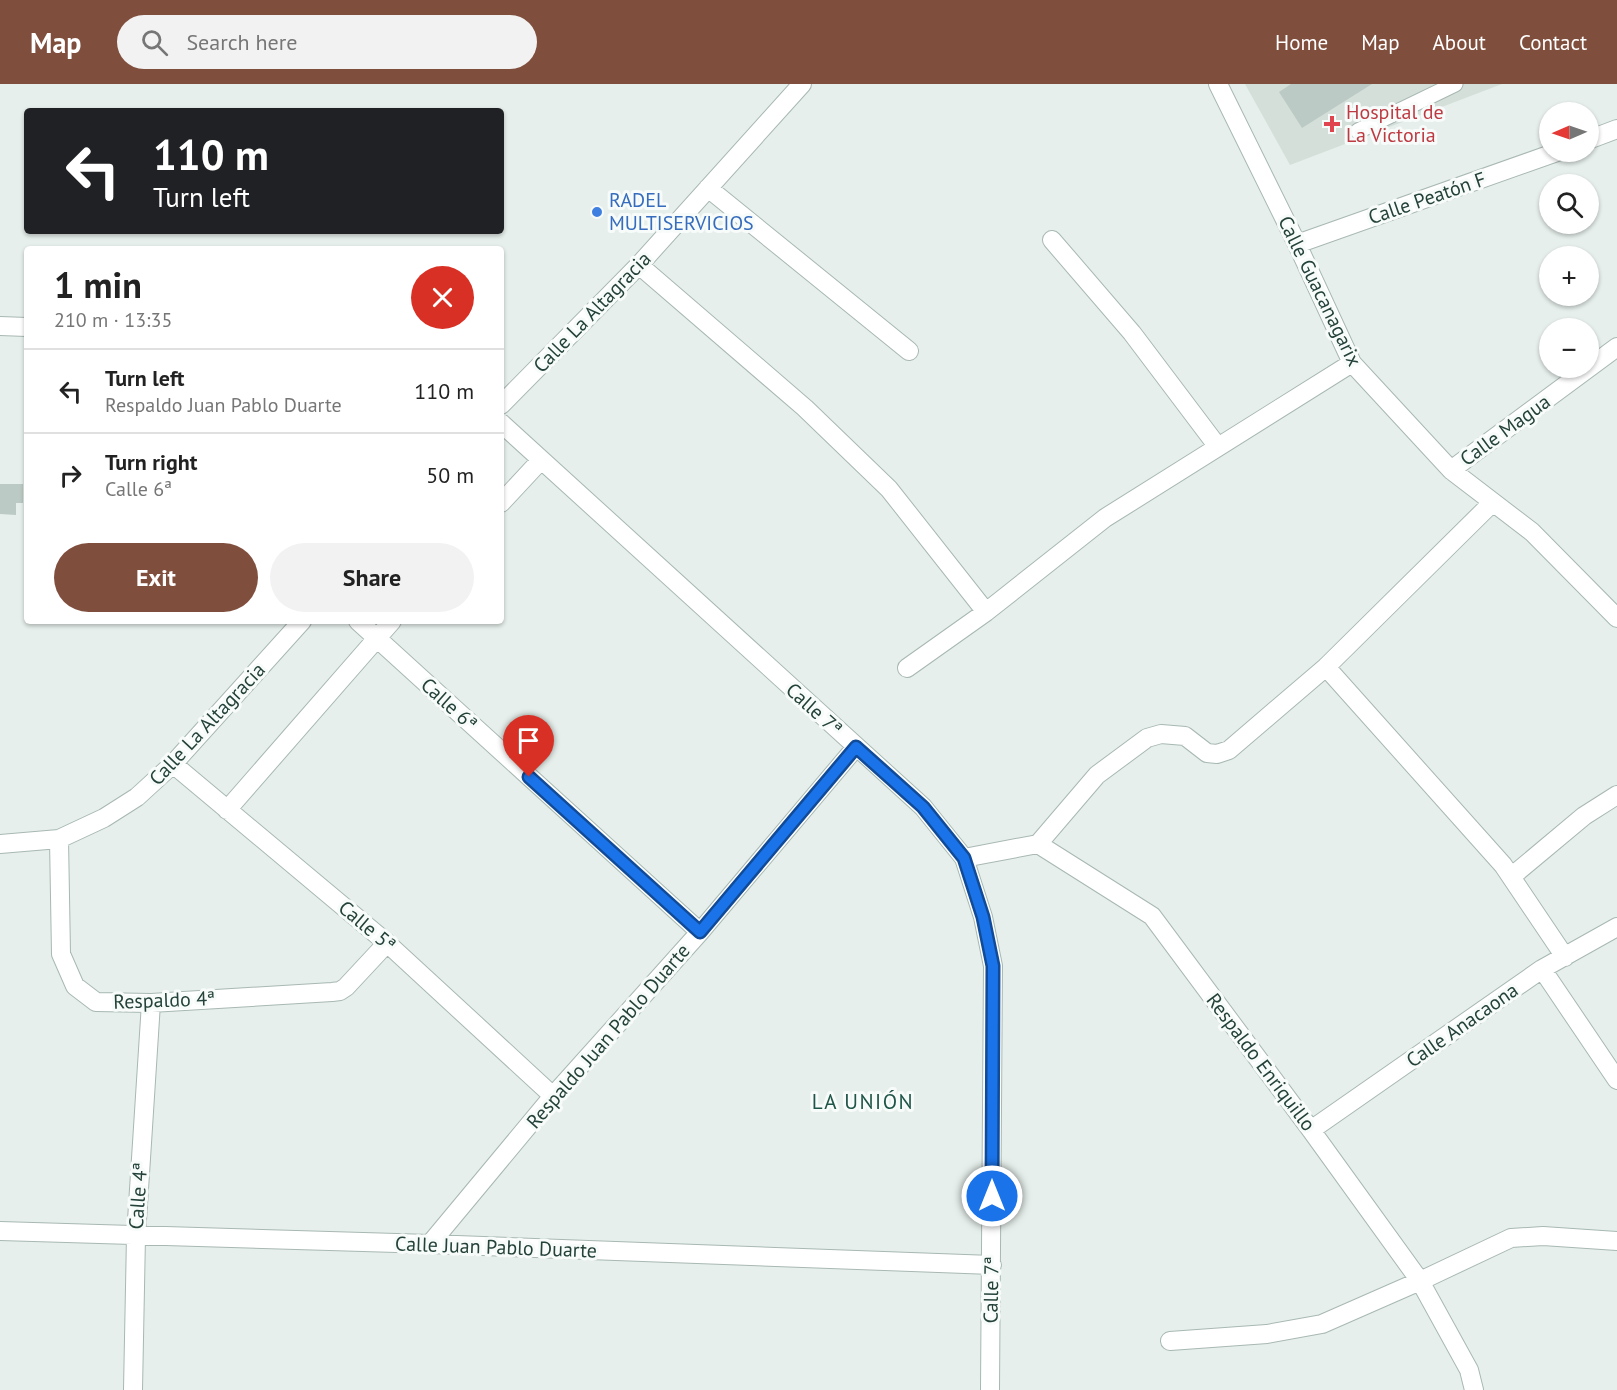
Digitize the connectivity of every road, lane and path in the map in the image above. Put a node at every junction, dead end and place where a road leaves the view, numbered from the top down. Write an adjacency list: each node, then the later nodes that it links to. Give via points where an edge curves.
1 (802, 84): 8 (street, Calle La Altagracia)
2 (1218, 84): 10 (street, Calle Guacanagarix)
3 (1455, 84): 5 (lane)
4 (1617, 129): 6 (street)
5 (1358, 131)
6 (1599, 136)
7 (1539, 158): 10 (street, Calle Peatón F)
8 (708, 188): 11 (street, Calle La Altagracia); 15 (street)
9 (1052, 240): 19 (street, via 1132,333)
10 (1297, 244): 16 (street, Calle Guacanagarix)
11 (639, 265): 17 (street, Calle La Altagracia); 24 (street, via 805,408 889,489)
12 (0, 326): 13 (street)
13 (24, 327)
14 (1617, 347): 21 (street, Calle Magua)
15 (909, 351)
16 (1352, 363): 19 (street); 21 (street, Calle Guacanagarix)
17 (504, 402)
18 (504, 426): 20 (street, Calle 7ª)
19 (1218, 447): 24 (street, via 1105,518)
20 (541, 460): 22 (street); 32 (street, Calle 7ª)
21 (1451, 470): 23 (street, Calle Guacanagarix)
22 (504, 500)
23 (1493, 502): 25 (street, Calle Guacanagarix, via 1532,532); 30 (street)
24 (986, 612): 31 (street)
25 (1617, 618)
26 (299, 624): 33 (street, Calle La Altagracia)
27 (361, 624): 29 (street, Calle 6ª)
28 (389, 624): 29 (street)
29 (376, 638): 35 (street); 42 (street, Calle 6ª)
30 (1326, 667): 38 (street, via 1229,750 1207,753 1185,736 1161,734 1147,738 1097,775); 40 (street)
31 (908, 668)
32 (856, 747): 39 (street, Calle 7ª, via 923,807); 42 (street, Respaldo Juan Pablo Duarte)
33 (173, 764): 35 (street, Calle 5ª); 36 (street, Calle La Altagracia, via 137,797)
34 (1617, 795): 40 (street, via 1584,816)
35 (227, 810): 43 (street, Calle 5ª)
36 (59, 839): 37 (street, Calle La Altagracia); 46 (street, Respaldo 4ª, via 61,954 75,987 96,1002)
37 (0, 844)
38 (1038, 844): 39 (street); 49 (street, Respaldo Enriquillo, via 1152,916)
39 (964, 858): 54 (street, Calle 7ª, via 983,917 993,966)
40 (1511, 877): 44 (street)
41 (1617, 927): 44 (street, Calle Anacaona)
42 (700, 932): 48 (street, Respaldo Juan Pablo Duarte)
43 (387, 943): 46 (street, Respaldo 4ª, via 340,991); 48 (street, Calle 5ª)
44 (1565, 957): 45 (street, Calle Anacaona)
45 (1542, 969): 47 (street); 49 (street, Calle Anacaona)
46 (151, 1003): 51 (street, Calle 4ª)
47 (1617, 1080)
48 (553, 1096): 53 (street, Respaldo Juan Pablo Duarte)
49 (1311, 1130): 55 (street, Respaldo Enriquillo)
50 (0, 1231): 51 (street, Calle Juan Pablo Duarte)
51 (135, 1236): 53 (street, Calle Juan Pablo Duarte); 57 (street, Calle 4ª)
52 (1617, 1241): 55 (street, via 1511,1238)
53 (430, 1244): 54 (street, Calle Juan Pablo Duarte)
54 (992, 1265): 58 (street, Calle 7ª)
55 (1420, 1281): 56 (street, via 1322,1324 1267,1334); 59 (street, Respaldo Enriquillo, via 1469,1370)
56 (1170, 1341)
57 (133, 1390)
58 (990, 1390)
59 (1474, 1390)

